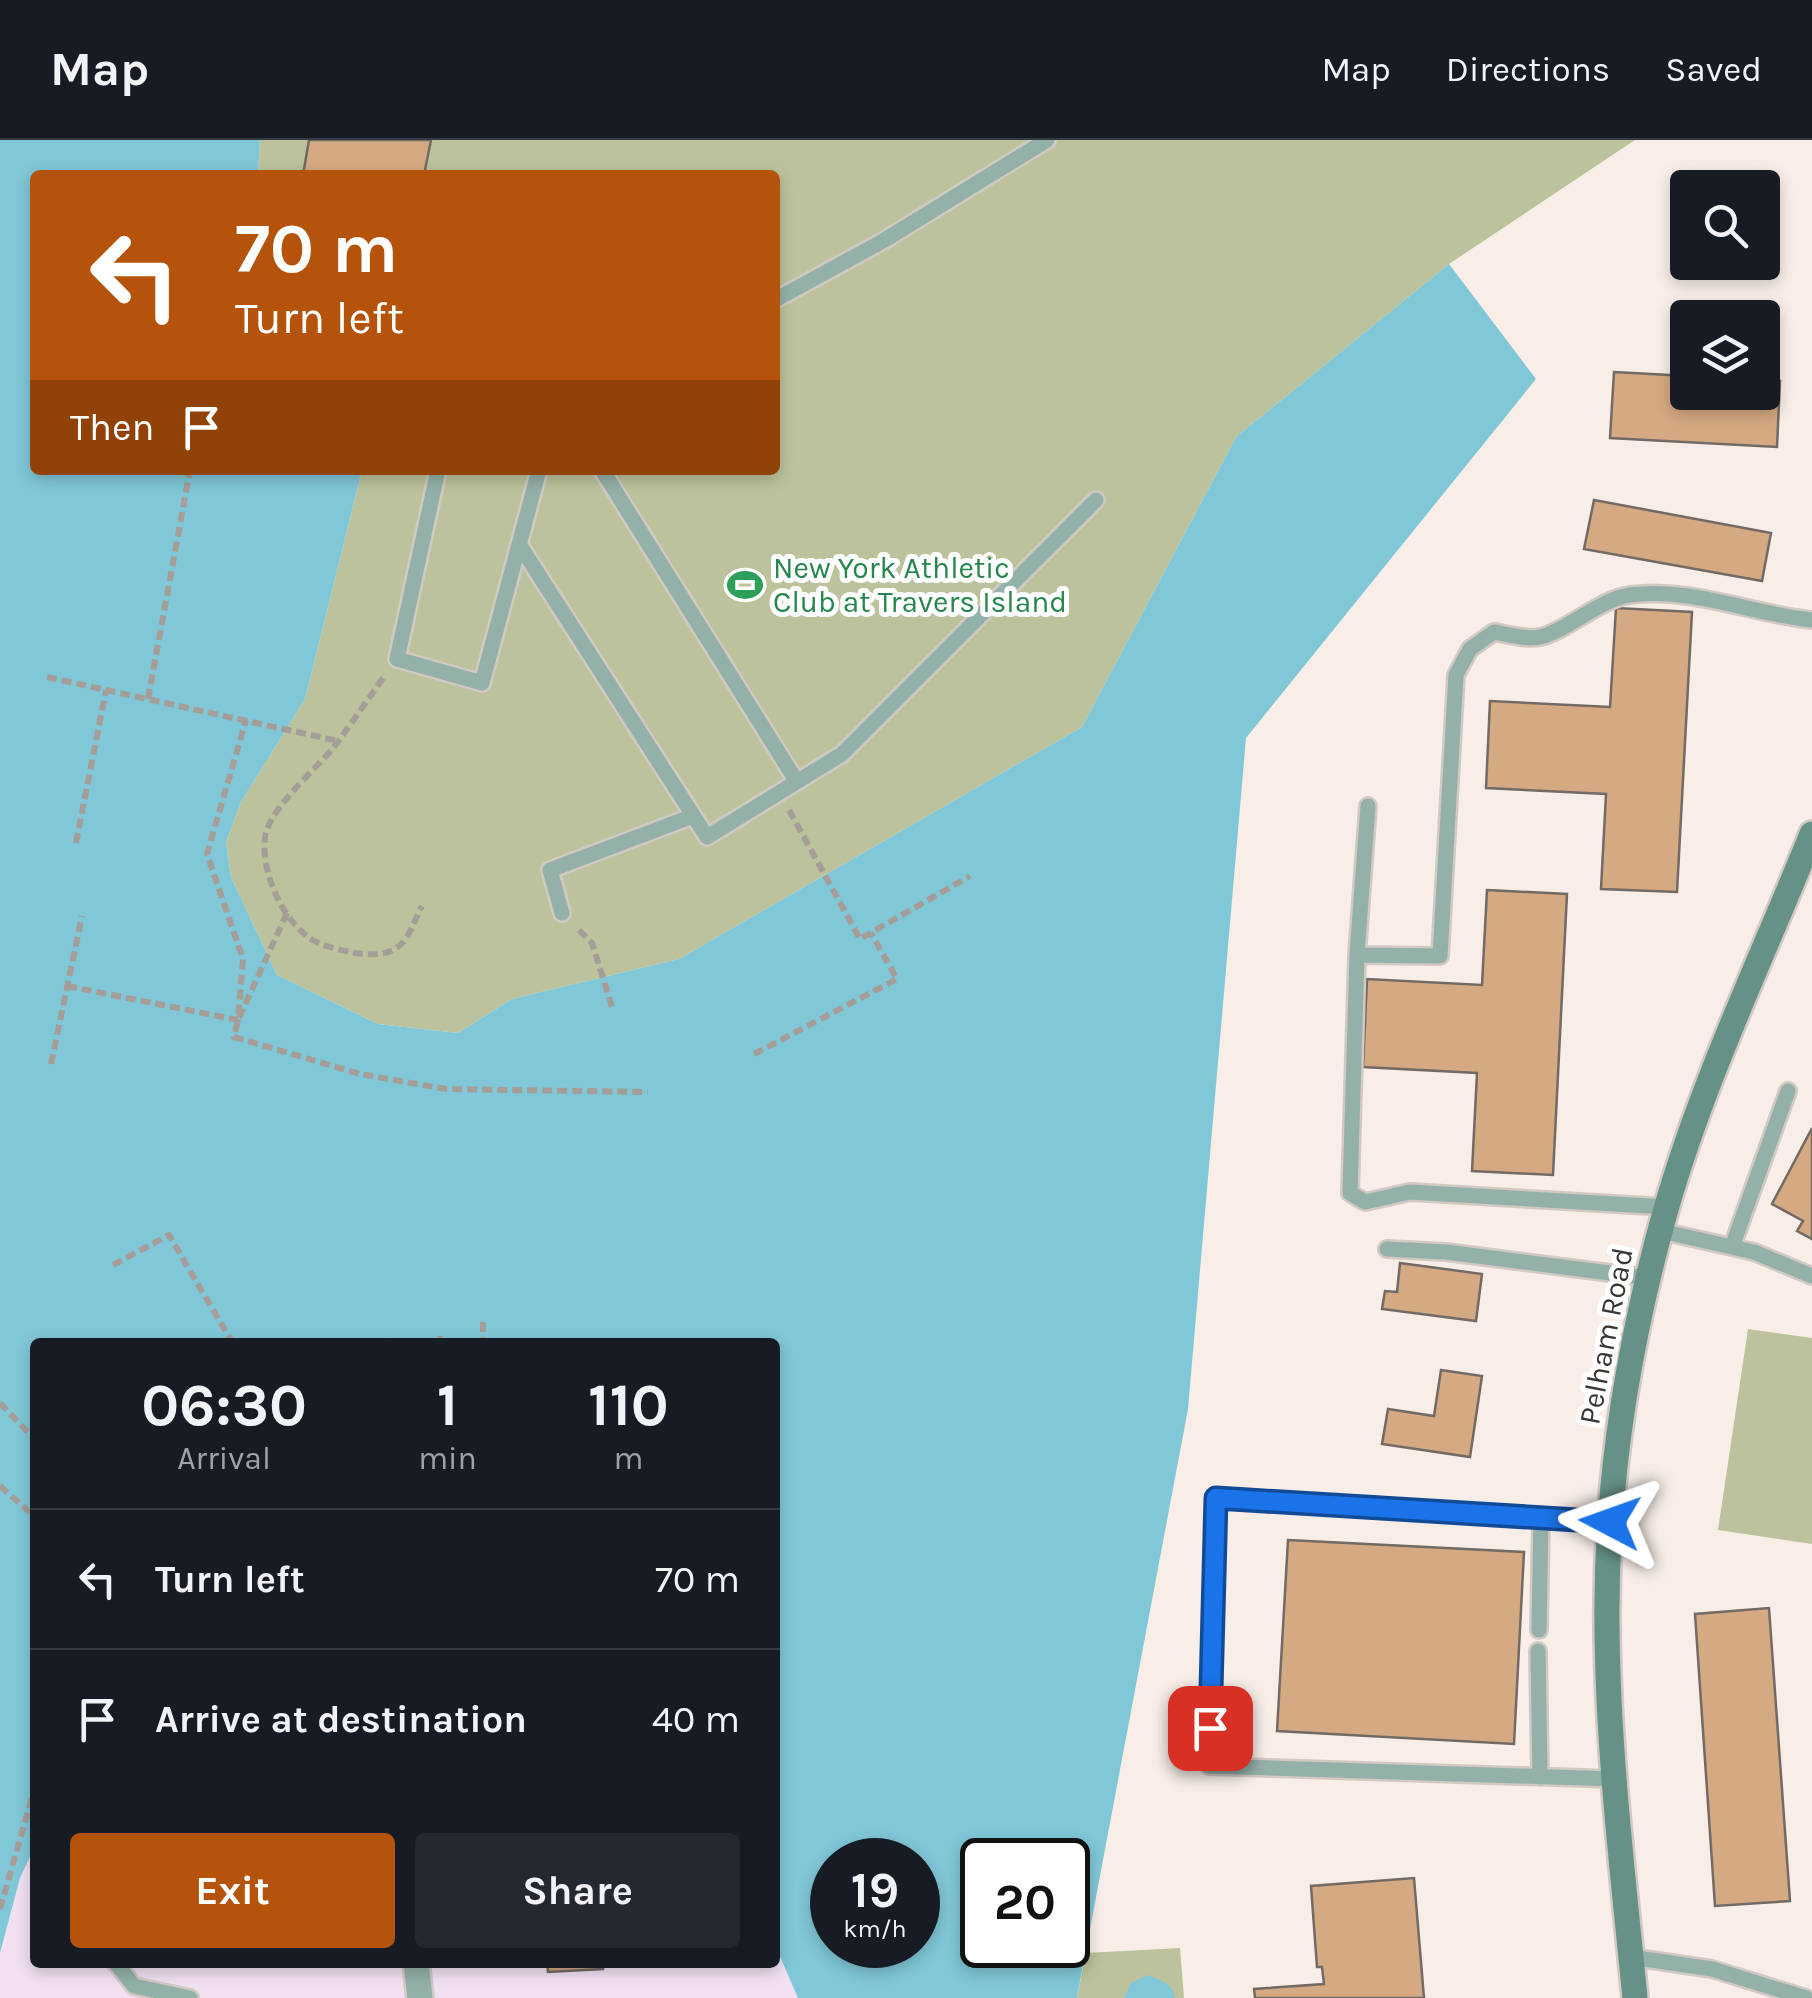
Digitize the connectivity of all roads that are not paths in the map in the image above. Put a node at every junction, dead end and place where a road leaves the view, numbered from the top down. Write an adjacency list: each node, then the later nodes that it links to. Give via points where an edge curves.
1 (1047, 140): 2 (lane)
2 (780, 297)
3 (437, 475): 7 (lane, via 396,659 482,683)
4 (538, 475): 7 (lane)
5 (605, 475): 9 (lane)
6 (1096, 500): 9 (lane, via 842,754)
7 (519, 544): 11 (lane)
8 (1812, 620): 14 (lane, via 1708,598 1627,595 1539,638 1494,632 1470,649 1456,675 1440,956)
9 (798, 782): 11 (lane, via 707,837)
10 (1368, 806): 14 (lane)
11 (693, 816): 13 (lane, via 550,870)
12 (1812, 834): 16 (main road, Pelham Road, via 1707,1091)
13 (562, 913)
14 (1356, 956): 16 (lane, via 1350,1192 1365,1202 1410,1192)
15 (1788, 1091): 17 (lane)
16 (1664, 1219): 17 (lane); 20 (main road, Pelham Road)
17 (1732, 1247): 19 (lane)
18 (1387, 1249): 20 (lane)
19 (1812, 1276)
20 (1649, 1278): 22 (main road, Pelham Road)
21 (1541, 1518): 22 (lane); 23 (lane); 25 (lane, via 1216,1498 1209,1766)
22 (1610, 1522): 26 (main road, Pelham Road, via 1606,1623)
23 (1539, 1630)
24 (1538, 1650): 25 (lane)
25 (1540, 1777): 26 (lane)
26 (1614, 1779): 27 (main road, Pelham Road)
27 (1630, 1957): 32 (main road, Pelham Road); 33 (lane, via 1712,1969)
28 (120, 1968): 30 (lane, via 134,1986)
29 (417, 1968): 31 (street)
30 (190, 1998)
31 (420, 1998)
32 (1634, 1998)
33 (1806, 1998)

